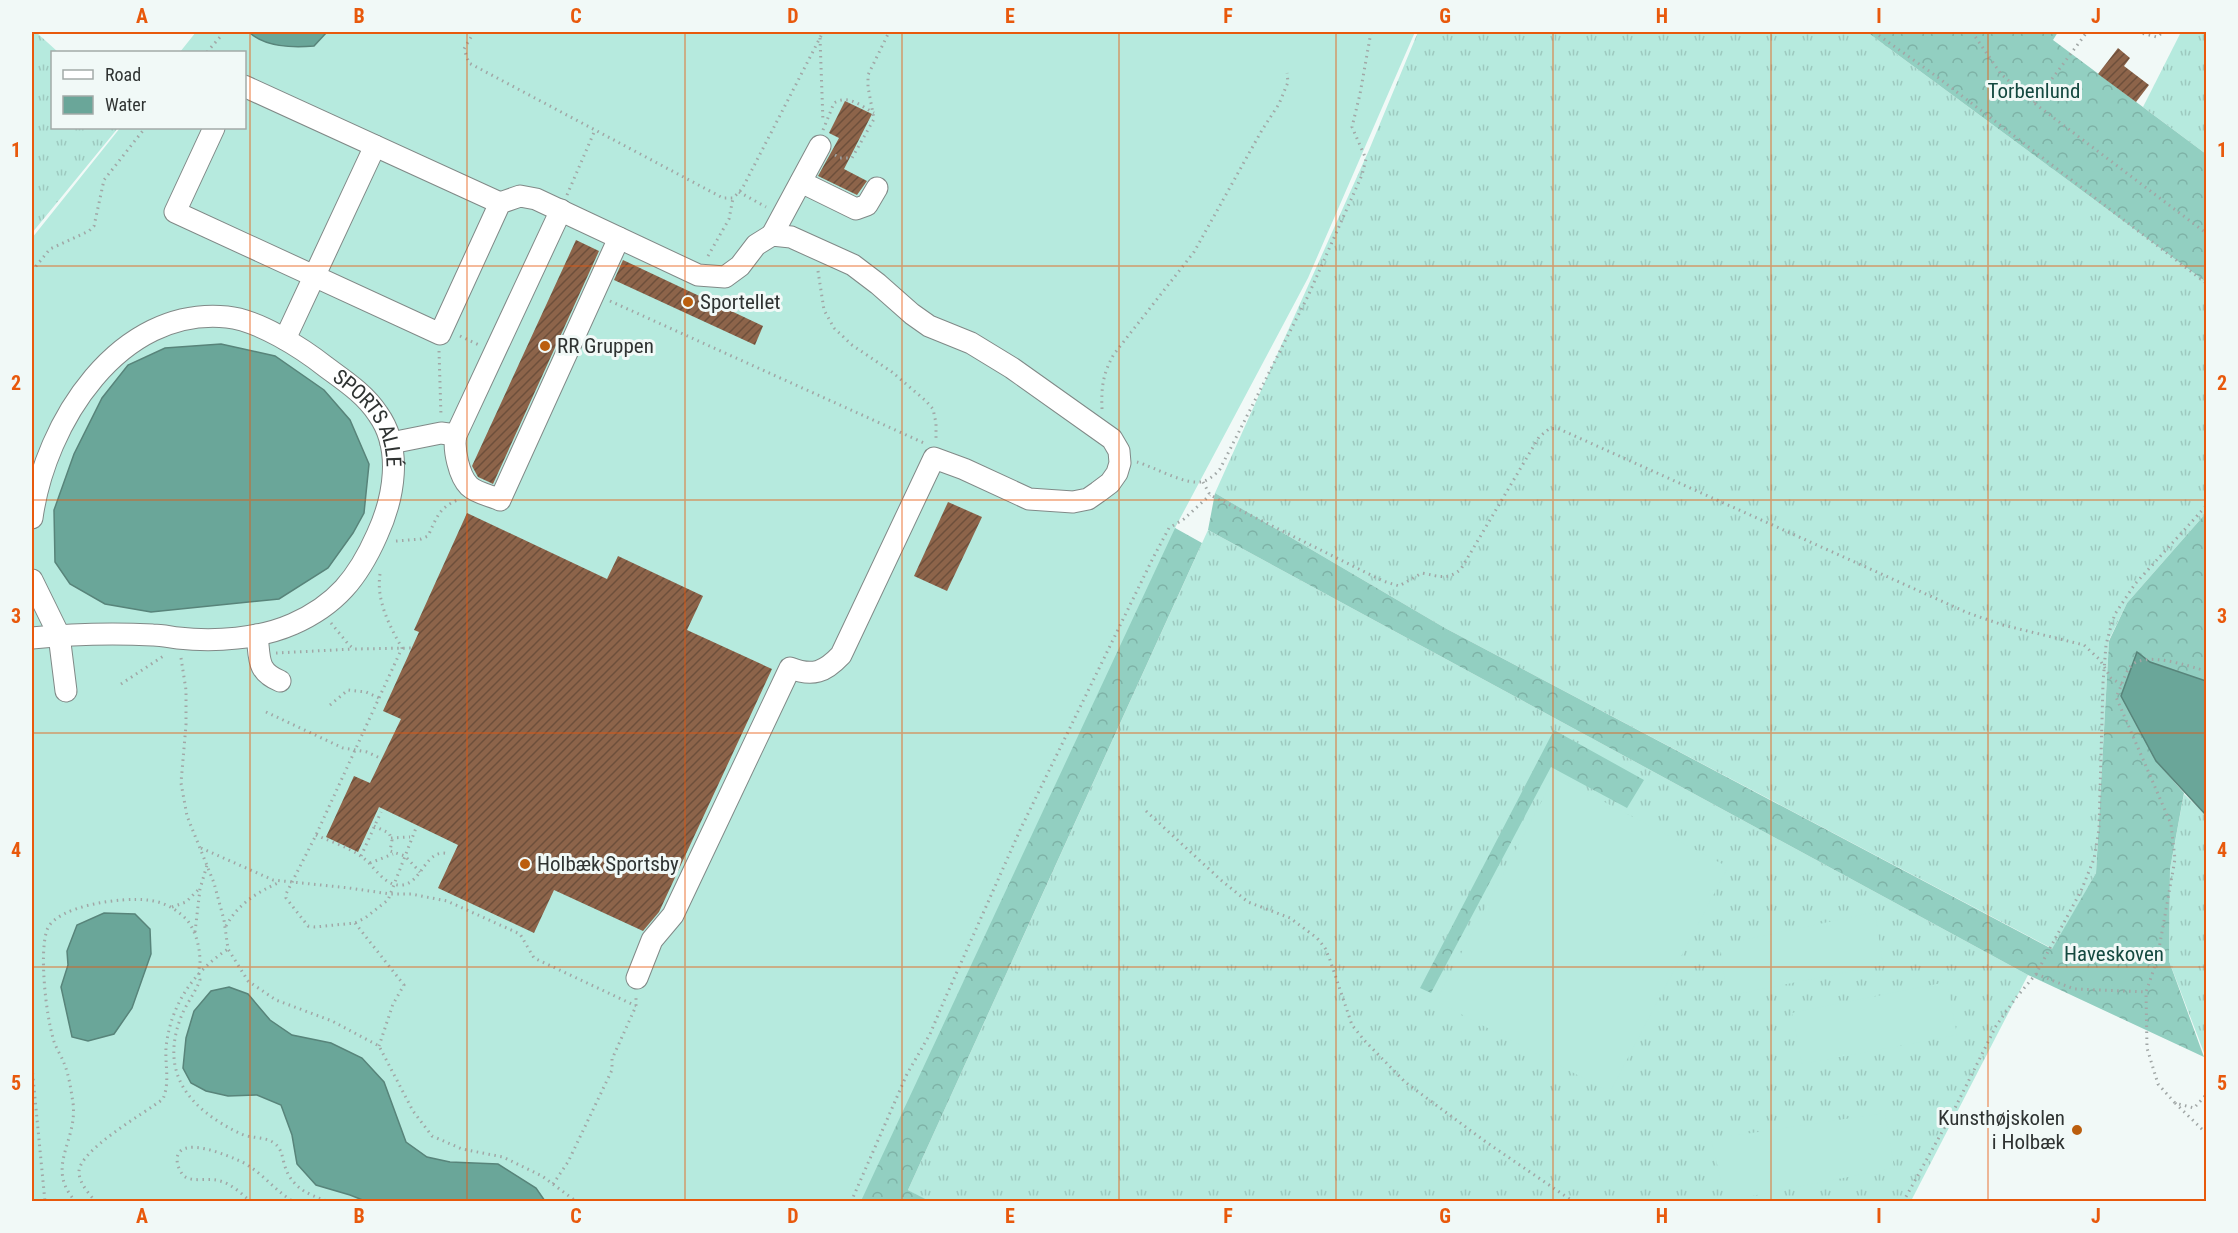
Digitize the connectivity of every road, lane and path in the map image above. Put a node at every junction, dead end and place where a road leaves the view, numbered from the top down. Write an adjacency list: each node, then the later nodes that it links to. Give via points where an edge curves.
1 (222, 32): 12 (path)
2 (474, 32): 20 (path, via 464,49 469,63)
3 (823, 32): 11 (path)
4 (889, 32): 16 (path, via 868,75)
5 (1371, 32): 47 (path, via 1352,128 1366,159 1362,175 1252,409 1220,469)
6 (1874, 32): 37 (path)
7 (1972, 32): 15 (path, via 2001,74)
8 (2087, 32): 15 (path)
9 (2137, 32): 10 (path, via 2157,37)
10 (2163, 32)
11 (820, 37): 17 (path); 25 (path)
12 (208, 51)
13 (1287, 73): 43 (path, via 1288,82 1279,104 1194,252 1105,371 1102,413)
14 (246, 87): 21 (street)
15 (2034, 103): 30 (path)
16 (874, 113): 17 (path, via 843,99 834,103); 22 (path, via 852,158 840,158)
17 (824, 124): 22 (path)
18 (145, 129): 34 (path, via 104,180 94,226 50,249)
19 (214, 129): 36 (street, via 175,212)
20 (596, 130): 26 (path, via 723,198); 28 (path)
21 (375, 146): 27 (street); 36 (street)
22 (820, 146): 23 (street)
23 (801, 182): 24 (street, via 856,209 867,205); 29 (street)
24 (877, 188)
25 (739, 192): 26 (path); 29 (path)
26 (733, 198): 35 (path, via 729,219)
27 (500, 203): 28 (street, via 520,195 530,196); 39 (street)
28 (561, 210): 32 (street); 41 (street)
29 (783, 216): 31 (street)
30 (2206, 233)
31 (772, 235): 33 (street, via 791,237); 35 (street, via 756,245 740,266 725,277)
32 (619, 238): 35 (street); 38 (street)
33 (822, 251): 43 (street, via 852,264 929,326 971,343 1002,362); 45 (path, via 818,282 828,319 843,338 892,372 933,409)
34 (32, 271)
35 (698, 275)
36 (315, 276): 39 (street); 40 (street)
37 (2206, 283)
38 (594, 294): 45 (path, via 932,446); 48 (street, via 500,500)
39 (441, 331): 41 (path); 42 (path, via 439,362)
40 (285, 339): 44 (street, SPORTS ALLÉ, via 358,391 378,413); 51 (street, SPORTS ALLÉ, via 230,317 199,316 160,325 125,346 93,377 64,423 44,468)
41 (495, 353): 42 (street)
42 (449, 434): 44 (street); 48 (street)
43 (1112, 440): 46 (street)
44 (391, 443): 55 (street, SPORTS ALLÉ, via 394,467 380,530 348,586)
45 (934, 458): 46 (street, via 1029,499 1073,502 1088,499 1104,488); 100 (street, via 841,655 830,667 818,672 790,668 673,915 652,940)
46 (1120, 463): 47 (path, via 1138,462 1179,478)
47 (1203, 482): 49 (path)
48 (469, 486): 52 (path, via 462,498 439,512 428,536 397,540)
49 (1210, 495): 63 (path, via 1389,584 1404,584 1422,573 1450,577 1466,563 1539,437 1557,428 1968,613 2084,645); 116 (path, via 1169,528 1021,828)
50 (2206, 506): 63 (path, via 2123,601 2111,626)
51 (32, 519)
52 (392, 549)
53 (384, 566): 60 (path, via 379,575 381,601)
54 (32, 580): 56 (street)
55 (322, 609): 59 (street, SPORTS ALLÉ); 62 (path)
56 (59, 635): 57 (street, SPORTS ALLÉ); 58 (street, SPORTS ALLÉ); 67 (street)
57 (32, 638)
58 (179, 638): 59 (street, SPORTS ALLÉ); 80 (path, via 186,690 181,783 187,816)
59 (258, 644): 62 (path); 65 (street, via 264,672)
60 (402, 648): 61 (path); 62 (path); 68 (path)
61 (412, 648)
62 (354, 649)
63 (2104, 666): 66 (path, via 2111,678); 99 (path, via 2096,852 2081,891)
64 (2206, 671): 66 (path, via 2146,658 2131,666)
65 (280, 681)
66 (2122, 685): 101 (path, via 2116,697 2171,824 2175,859 2157,960)
67 (66, 691)
68 (379, 698): 69 (path, via 348,690); 71 (path)
69 (330, 705)
70 (266, 712): 71 (path)
71 (355, 751): 72 (path); 77 (path)
72 (382, 759)
73 (1146, 811): 117 (path, via 1248,902 1290,918 1317,938 1330,960 1352,1025 1405,1082)
74 (381, 812): 75 (path)
75 (374, 826): 79 (path); 83 (path)
76 (416, 828): 78 (path)
77 (316, 835): 83 (path); 89 (path)
78 (411, 837): 79 (path); 84 (path)
79 (391, 838): 81 (path, via 390,851)
80 (200, 848): 86 (path); 88 (path)
81 (394, 854): 84 (path); 85 (path)
82 (449, 854): 87 (path, via 434,856)
83 (361, 856): 85 (path)
84 (405, 856): 87 (path); 90 (path)
85 (370, 863): 90 (path, via 385,881)
86 (207, 865): 91 (path); 95 (path)
87 (420, 872): 90 (path, via 403,885)
88 (282, 881): 89 (path); 95 (path, via 250,897)
89 (292, 883): 92 (path); 94 (path, via 286,898 308,926)
90 (393, 884): 92 (path)
91 (200, 889): 93 (path, via 186,903); 96 (path)
92 (390, 894): 94 (path, via 382,905); 102 (path, via 447,902 520,934 534,958)
93 (172, 907): 96 (path, via 189,922); 110 (path, via 147,899 90,905 62,914 48,928 43,950 49,1014 53,1038 70,1083 74,1113 62,1165 63,1184)
94 (355, 923): 103 (path, via 404,985)
95 (225, 927): 97 (path)
96 (195, 934): 98 (path)
97 (228, 949): 98 (path); 103 (path, via 248,981 276,1000 332,1021)
98 (198, 974): 111 (path, via 176,1005 166,1049 167,1089 162,1099 92,1150 82,1162 79,1172 83,1184); 114 (path, via 200,980 181,1016 175,1043 179,1082 196,1105 220,1122 250,1138 272,1141 292,1182 306,1193)
99 (2036, 974): 101 (path, via 2073,989); 118 (path, via 1996,1026)
100 (637, 978): 102 (path)
101 (2146, 992): 106 (path, via 2146,1048 2158,1084)
102 (636, 1006): 108 (path, via 612,1059 612,1070 568,1162)
103 (379, 1046): 108 (path, via 413,1111 432,1136 462,1149 503,1157)
104 (32, 1067): 109 (path)
105 (2206, 1095): 106 (path, via 2194,1108)
106 (2175, 1103): 107 (path)
107 (2206, 1133)
108 (553, 1184): 115 (path)
109 (45, 1202)
110 (76, 1202)
111 (96, 1202)
112 (251, 1202): 113 (path, via 221,1181 187,1178 177,1164 177,1155 194,1146 242,1162)
113 (294, 1202)
114 (330, 1202)
115 (578, 1202)
116 (851, 1202)
117 (1574, 1202)
118 (1903, 1202)

